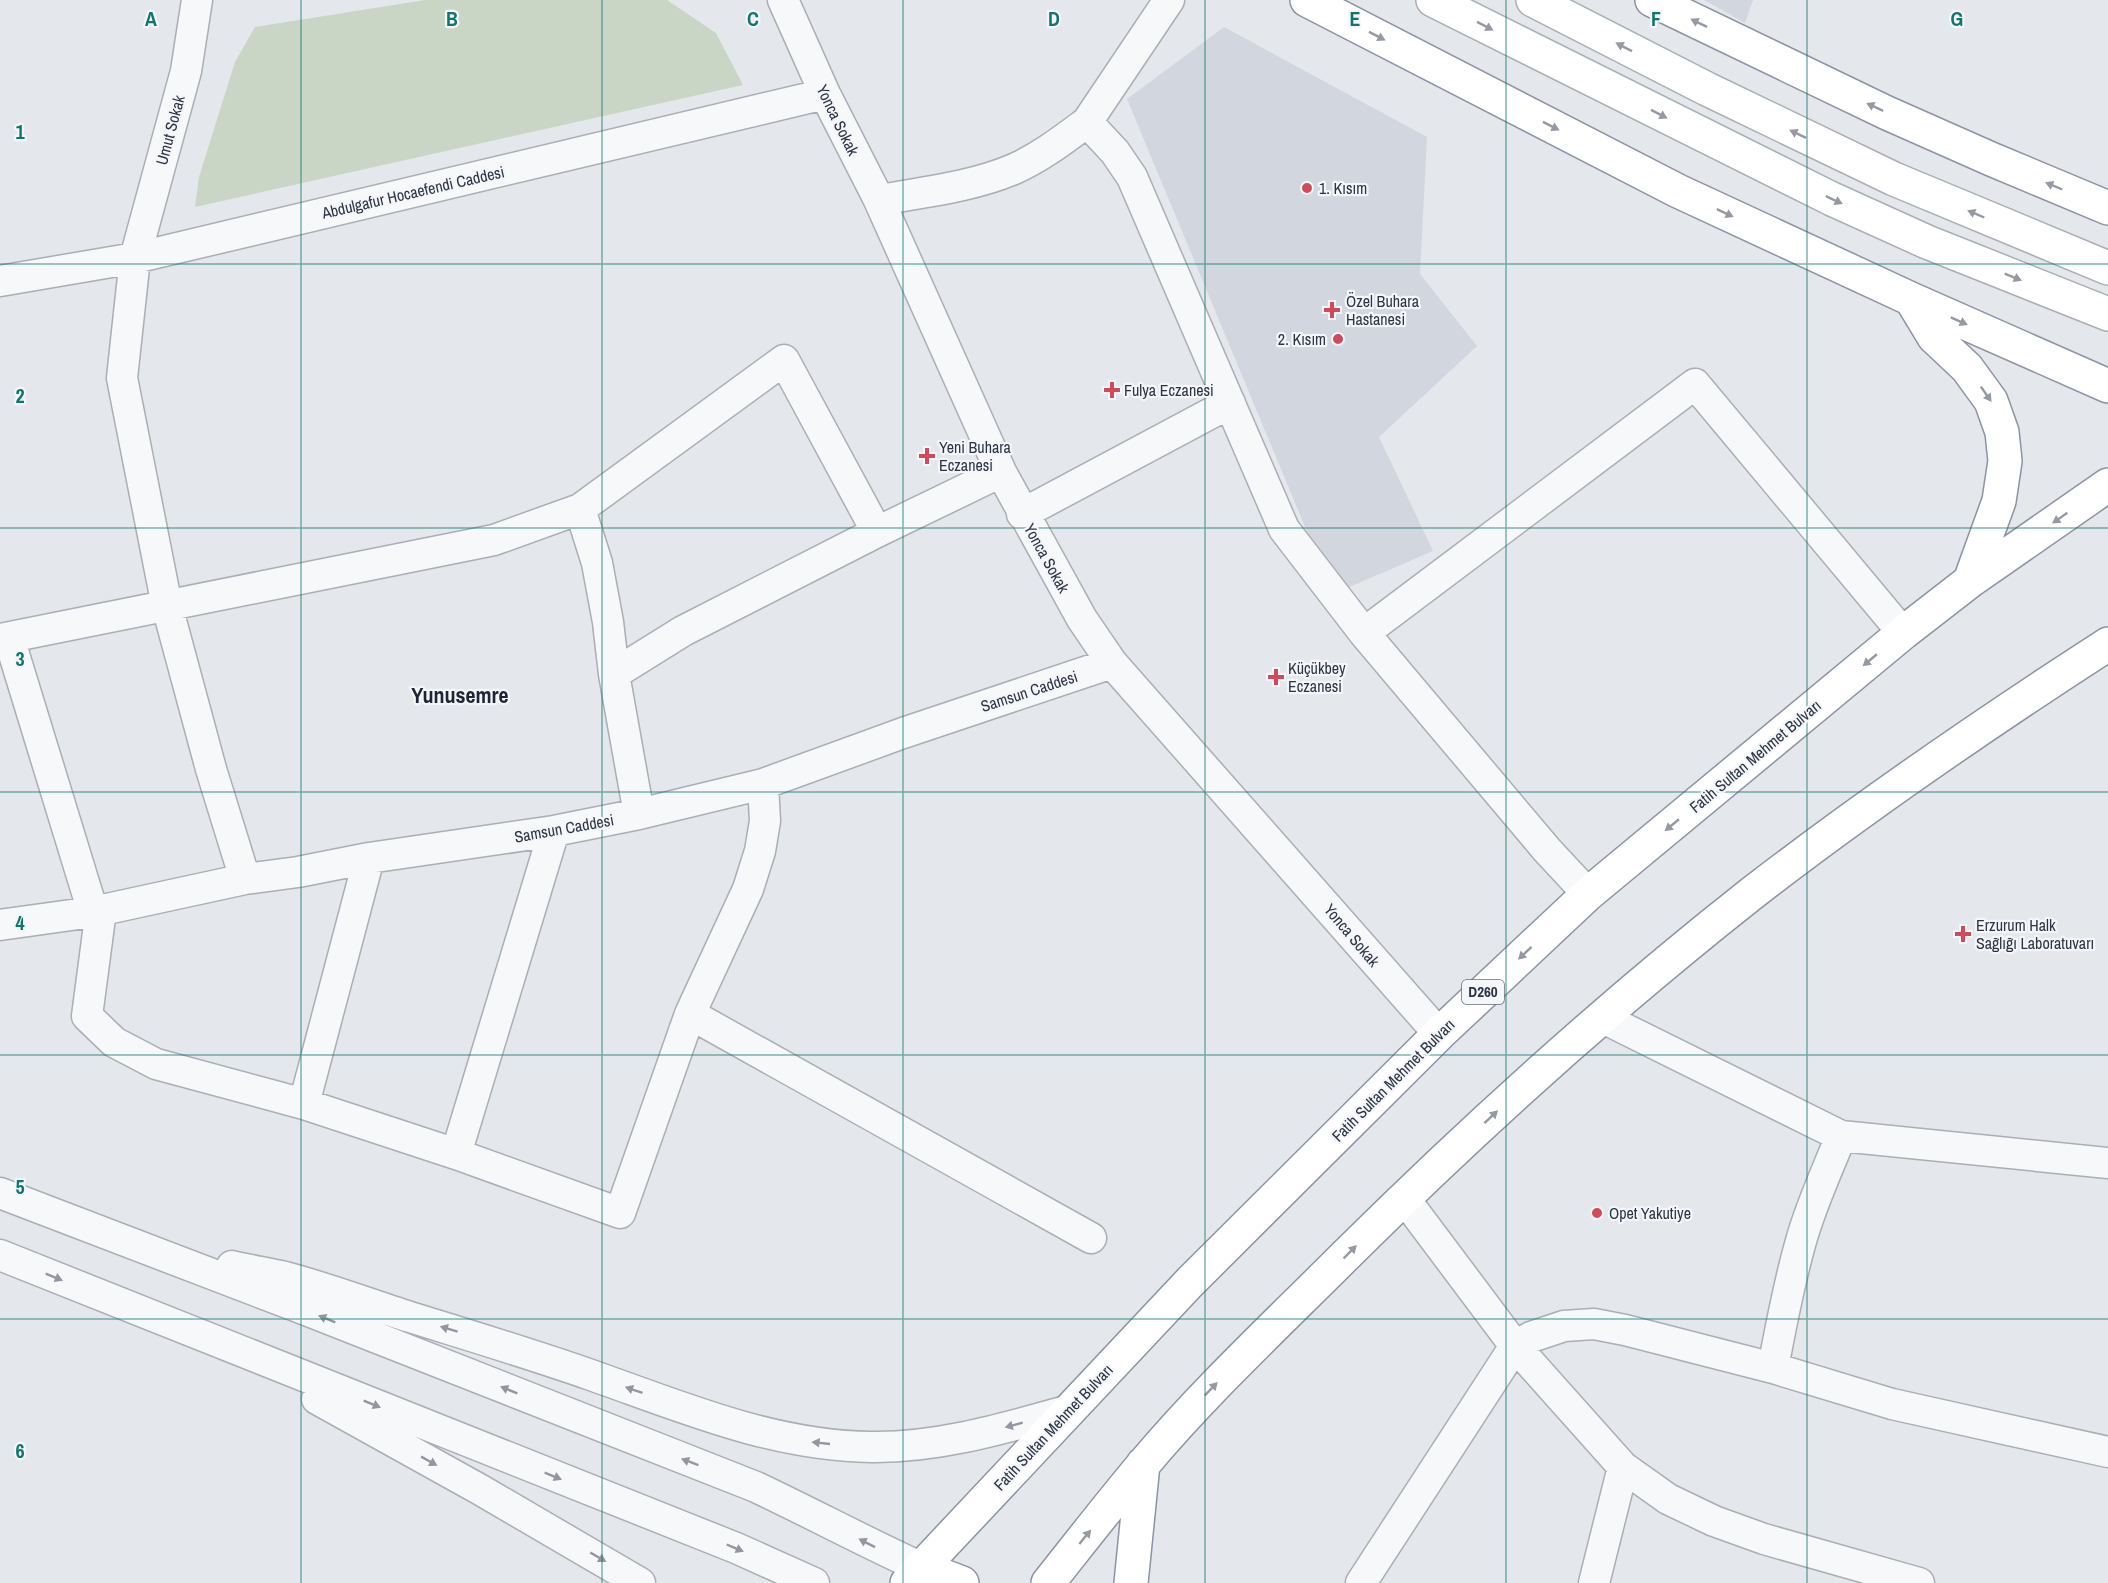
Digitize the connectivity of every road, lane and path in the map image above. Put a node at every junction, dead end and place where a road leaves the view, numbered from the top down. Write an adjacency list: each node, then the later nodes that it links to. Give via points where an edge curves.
1 (197, 0): 12 (street, Umut Sokak, via 186,71)
2 (783, 0): 8 (street, Yonca Sokak)
3 (1169, 0): 9 (street)
4 (1307, 0): 15 (main road, one-way to 15, via 1678,191)
5 (1433, 0): 16 (main road, one-way to 16, via 1832,200)
6 (1533, 0): 13 (main road, one-way to 6, via 1883,174)
7 (1662, 2): 11 (main road, one-way to 7, via 1887,113)
8 (825, 94): 10 (street, Yonca Sokak); 12 (street, Abdulgafur Hocaefendi Caddesi)
9 (1088, 122): 10 (street, via 1049,151 1013,170 961,186); 18 (street, via 1132,177)
10 (879, 200): 19 (street, Yonca Sokak)
11 (2108, 208)
12 (135, 258): 14 (street, Abdulgafur Hocaefendi Caddesi); 25 (street, Umut Sokak, via 122,378)
13 (2108, 268)
14 (0, 281)
15 (1911, 299): 17 (main road, one-way to 17); 24 (main road, one-way to 24, via 1934,337 1967,368 1991,401 2002,432 2005,461 1999,501)
16 (2108, 314)
17 (2108, 386)
18 (1230, 403): 22 (street); 26 (street, via 1284,529)
19 (1001, 472): 22 (street, Yonca Sokak); 23 (street)
20 (2108, 485): 24 (main road, Fatih Sultan Mehmet Bulvarı / D260, one-way to 24)
21 (580, 509): 23 (street, via 784,360); 25 (street, via 494,540); 31 (street, via 597,563)
22 (1022, 514): 30 (street, Yonca Sokak)
23 (877, 532): 31 (street, via 683,631)
24 (1970, 581): 27 (main road, Fatih Sultan Mehmet Bulvarı / D260)
25 (168, 606): 28 (street); 36 (street, Umut Sokak)
26 (1364, 633): 27 (street, via 1695,384); 37 (street)
27 (1903, 633): 37 (main road, Fatih Sultan Mehmet Bulvarı / D260, one-way to 37)
28 (4, 639): 38 (street)
29 (2108, 644): 41 (main road, via 1877,801 1752,894)
30 (1112, 663): 32 (street, Samsun Caddesi); 42 (street, Yonca Sokak)
31 (614, 674): 33 (street)
32 (763, 784): 33 (street, Samsun Caddesi); 40 (street, via 765,821 748,889)
33 (639, 814): 34 (street, Samsun Caddesi)
34 (554, 831): 35 (street, Samsun Caddesi); 45 (street)
35 (369, 858): 36 (street, Samsun Caddesi); 43 (street)
36 (244, 879): 38 (street, Samsun Caddesi)
37 (1588, 894): 42 (main road, Fatih Sultan Mehmet Bulvarı / D260, one-way to 42)
38 (97, 911): 39 (street, Samsun Caddesi); 43 (street, via 87,1016 100,1029 114,1042 156,1064)
39 (0, 925)
40 (690, 1014): 45 (street, via 620,1213); 49 (street)
41 (1604, 1018): 44 (street); 48 (main road, one-way to 41)
42 (1439, 1034): 55 (main road, Fatih Sultan Mehmet Bulvarı / D260, via 1190,1282)
43 (304, 1104): 45 (street)
44 (1841, 1136): 46 (street); 54 (street, via 1801,1239)
45 (456, 1154)
46 (2108, 1163)
47 (0, 1193): 51 (street)
48 (1404, 1198): 53 (street); 57 (main road, one-way to 48, via 1212,1388)
49 (1091, 1238)
50 (0, 1255): 52 (street, one-way to 52)
51 (185, 1265): 55 (street, one-way to 51, via 950,1440 871,1447 819,1444 768,1435 719,1420 539,1357 286,1278 225,1265); 59 (street, one-way to 51, via 820,1516 756,1487)
52 (213, 1340): 60 (street, one-way to 60); 61 (street, one-way to 61, via 736,1548)
53 (1515, 1346): 54 (street, via 1564,1326 1594,1324); 58 (street); 65 (street)
54 (1773, 1368): 56 (street, via 1892,1404)
55 (1070, 1410): 59 (main road, Fatih Sultan Mehmet Bulvarı / D260)
56 (2108, 1452)
57 (1143, 1464): 63 (main road, one-way to 57); 64 (main road)
58 (1623, 1467): 66 (street); 67 (street, via 1668,1499 1714,1521)
59 (914, 1575): 62 (main road)
60 (640, 1583)
61 (814, 1583)
62 (962, 1583)
63 (1048, 1583)
64 (1131, 1583)
65 (1361, 1583)
66 (1594, 1583)
67 (1919, 1583)

